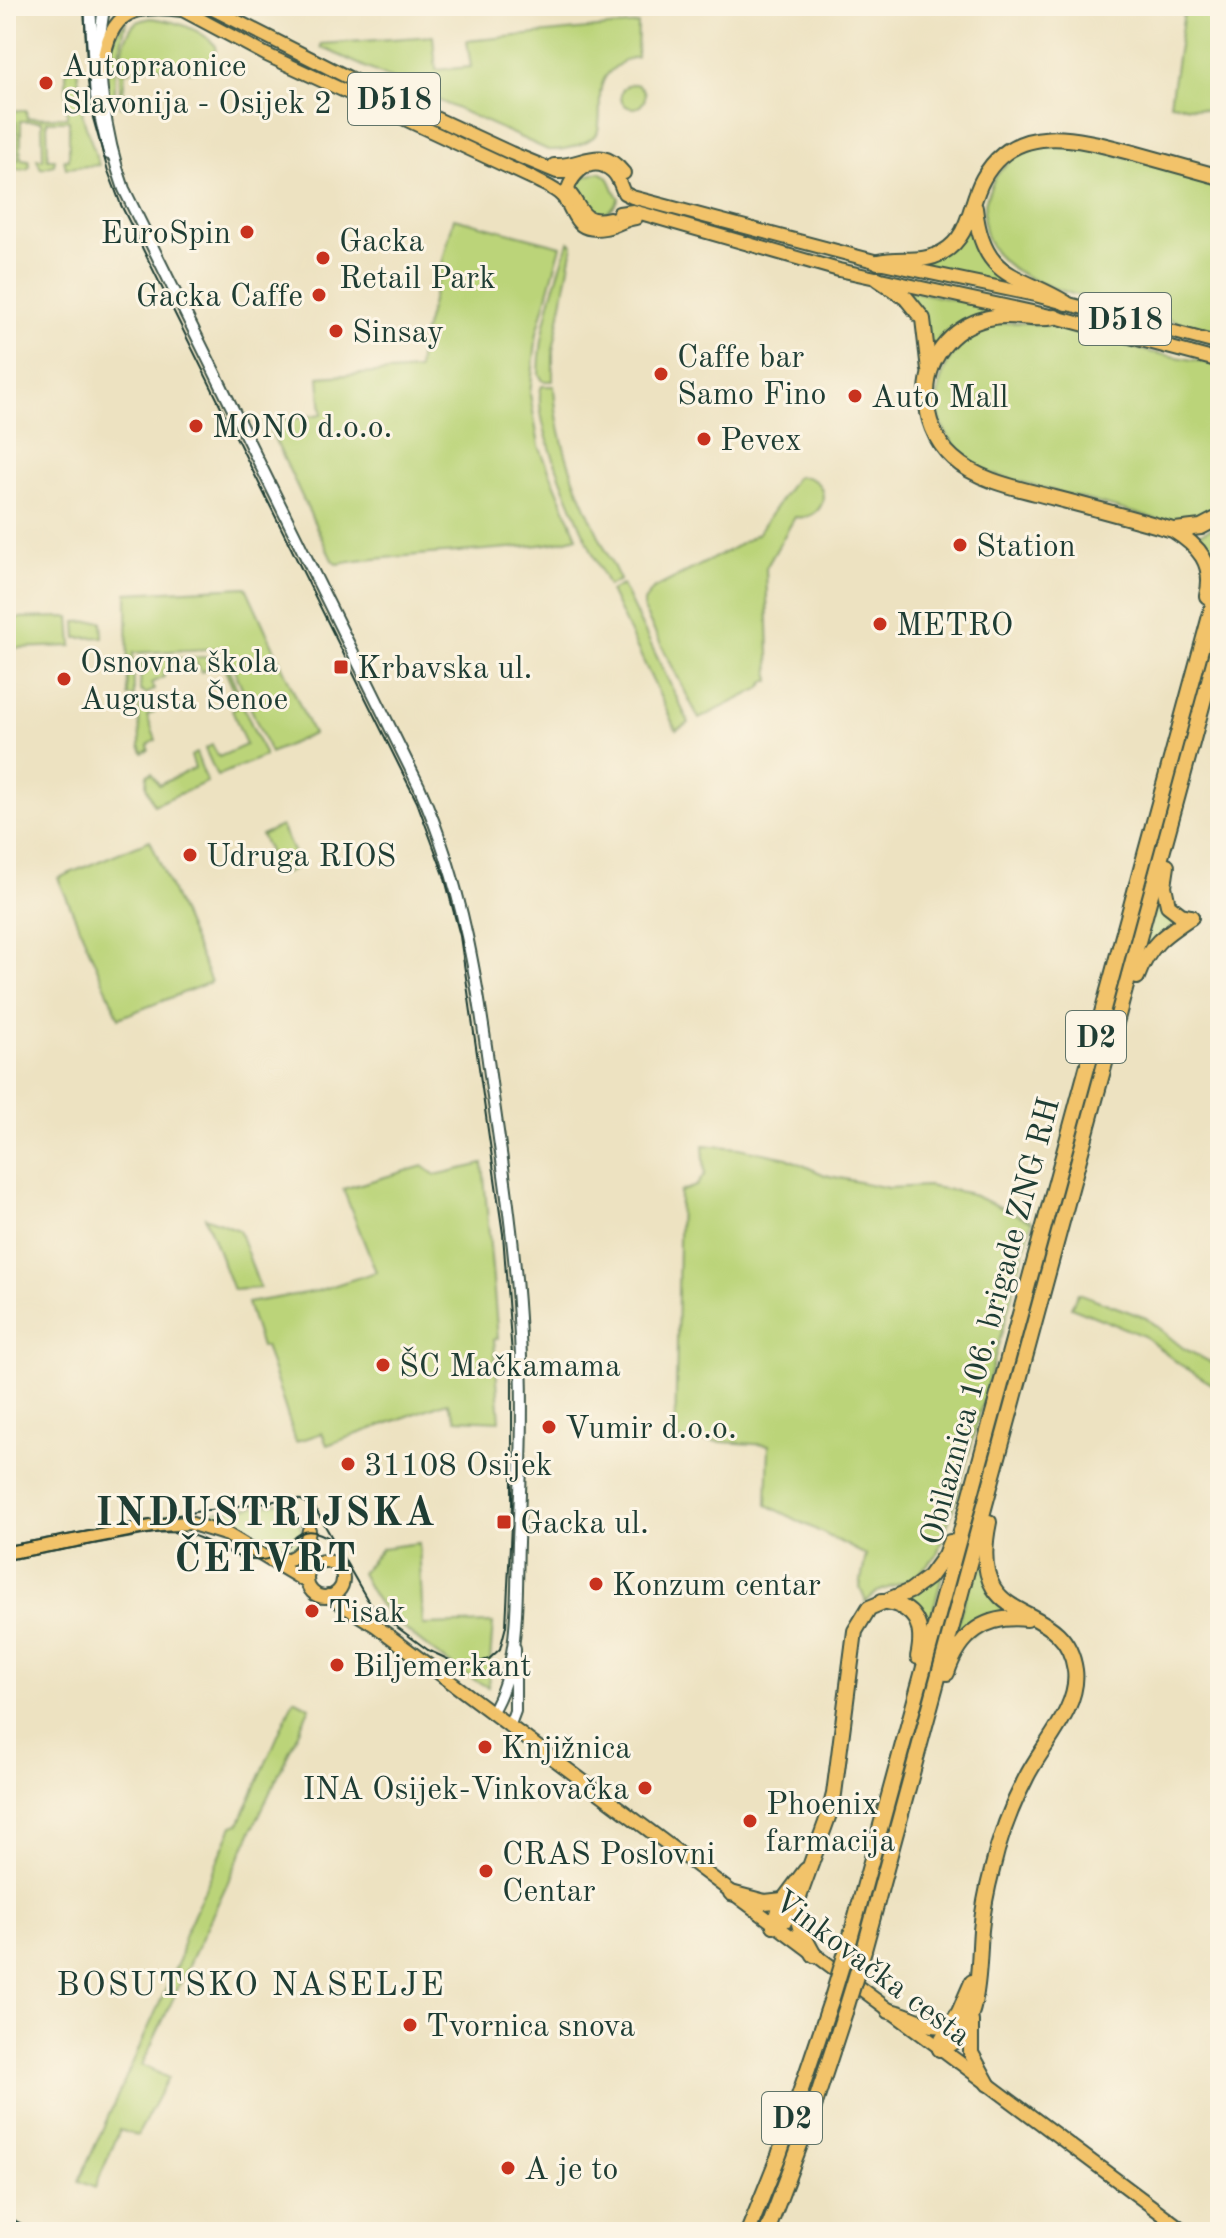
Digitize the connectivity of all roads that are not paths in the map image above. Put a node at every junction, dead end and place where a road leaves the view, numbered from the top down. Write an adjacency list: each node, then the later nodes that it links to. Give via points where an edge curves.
1 (90, 6): 7 (street, via 96,98)
2 (105, 6): 5 (street)
3 (207, 6): 6 (main road, D518)
4 (180, 8): 5 (main road, via 144,8 121,18 109,37); 11 (main road, D518, via 267,55)
5 (101, 75): 7 (street)
6 (539, 163): 8 (main road, D518, via 557,172); 10 (main road, D518, via 570,165 601,157 619,166)
7 (117, 169): 41 (street, via 410,767 461,903 484,1030 519,1310 522,1450)
8 (577, 172): 10 (main road, D518, via 606,167); 11 (main road)
9 (1220, 177): 12 (highway, via 1093,142 1040,139 1022,143 992,165)
10 (628, 190): 13 (main road); 15 (main road, D518)
11 (566, 196): 13 (main road, D518, via 587,216 603,220); 14 (main road, D518, via 578,222 589,227)
12 (974, 204): 15 (highway, via 967,225 944,252 914,261); 17 (highway, via 981,241 991,259 1016,280)
13 (619, 213): 14 (main road, D518, via 633,211)
14 (656, 219): 16 (main road, D518)
15 (878, 262): 17 (main road, D518)
16 (878, 279): 18 (main road, D518); 21 (highway, via 906,298 923,319)
17 (1066, 303): 19 (main road, D518)
18 (1055, 317): 20 (main road, D518); 21 (highway, via 979,321 947,341)
19 (1220, 344)
20 (1220, 361)
21 (929, 375): 23 (highway, via 931,424 944,449 967,468 1012,486)
22 (1220, 517): 23 (highway, via 1201,527)
23 (1173, 530): 25 (highway, via 1207,560)
24 (1220, 579): 25 (highway, Obilaznica 106. brigade ZNG RH / D2)
25 (1205, 635): 30 (highway, Obilaznica 106. brigade ZNG RH / D2)
26 (1220, 640): 27 (highway, Obilaznica 106. brigade ZNG RH / D2)
27 (1170, 823): 28 (highway, Obilaznica 106. brigade ZNG RH / D2); 28 (highway, via 1165,898 1174,911 1191,917 1153,945)
28 (1118, 1017): 29 (highway, Obilaznica 106. brigade ZNG RH / D2)
29 (992, 1475): 39 (highway, via 986,1570 998,1596); 43 (highway, Obilaznica 106. brigade ZNG RH / D2)
30 (963, 1522): 38 (highway, via 929,1577); 42 (highway, Obilaznica 106. brigade ZNG RH / D2)
31 (309, 1530): 33 (main road, via 298,1554)
32 (6, 1553): 33 (main road, via 183,1522 219,1531)
33 (276, 1561): 34 (main road); 35 (main road)
34 (313, 1565): 35 (main road); 36 (main road, via 335,1564)
35 (307, 1582): 37 (main road, via 316,1595)
36 (341, 1585): 37 (main road); 40 (main road, Vinkovačka cesta)
37 (328, 1596): 40 (main road, Vinkovačka cesta)
38 (882, 1601): 42 (highway, via 903,1607 917,1620); 47 (highway, via 869,1608 855,1631 834,1794 805,1883)
39 (1039, 1620): 43 (highway, via 999,1618 975,1630 952,1660); 50 (highway, via 1068,1647 1075,1687 1066,1712 1024,1781 1000,1842 986,1892)
40 (376, 1626): 44 (main road, Vinkovačka cesta)
41 (514, 1630): 44 (street, via 504,1687); 45 (street, via 515,1711)
42 (918, 1685): 56 (highway, Obilaznica 106. brigade ZNG RH / D2, bridge, via 831,2001)
43 (930, 1705): 57 (highway, Obilaznica 106. brigade ZNG RH / D2, bridge, via 845,2012)
44 (491, 1713): 45 (main road, Vinkovačka cesta)
45 (509, 1727): 46 (main road, Vinkovačka cesta)
46 (731, 1893): 47 (highway); 48 (main road, Vinkovačka cesta)
47 (789, 1904): 48 (highway, via 785,1920); 49 (highway)
48 (774, 1925): 49 (main road, Vinkovačka cesta)
49 (814, 1955): 51 (main road, Vinkovačka cesta)
50 (978, 1965): 52 (highway); 53 (highway)
51 (889, 2011): 53 (highway, via 926,2025); 54 (main road, Vinkovačka cesta)
52 (972, 2012): 54 (highway, via 956,2040); 55 (highway, via 971,2053)
53 (951, 2023): 54 (highway)
54 (940, 2049): 55 (main road, Vinkovačka cesta)
55 (988, 2084): 58 (main road, Vinkovačka cesta)
56 (748, 2232)
57 (767, 2232)
58 (1186, 2232)

